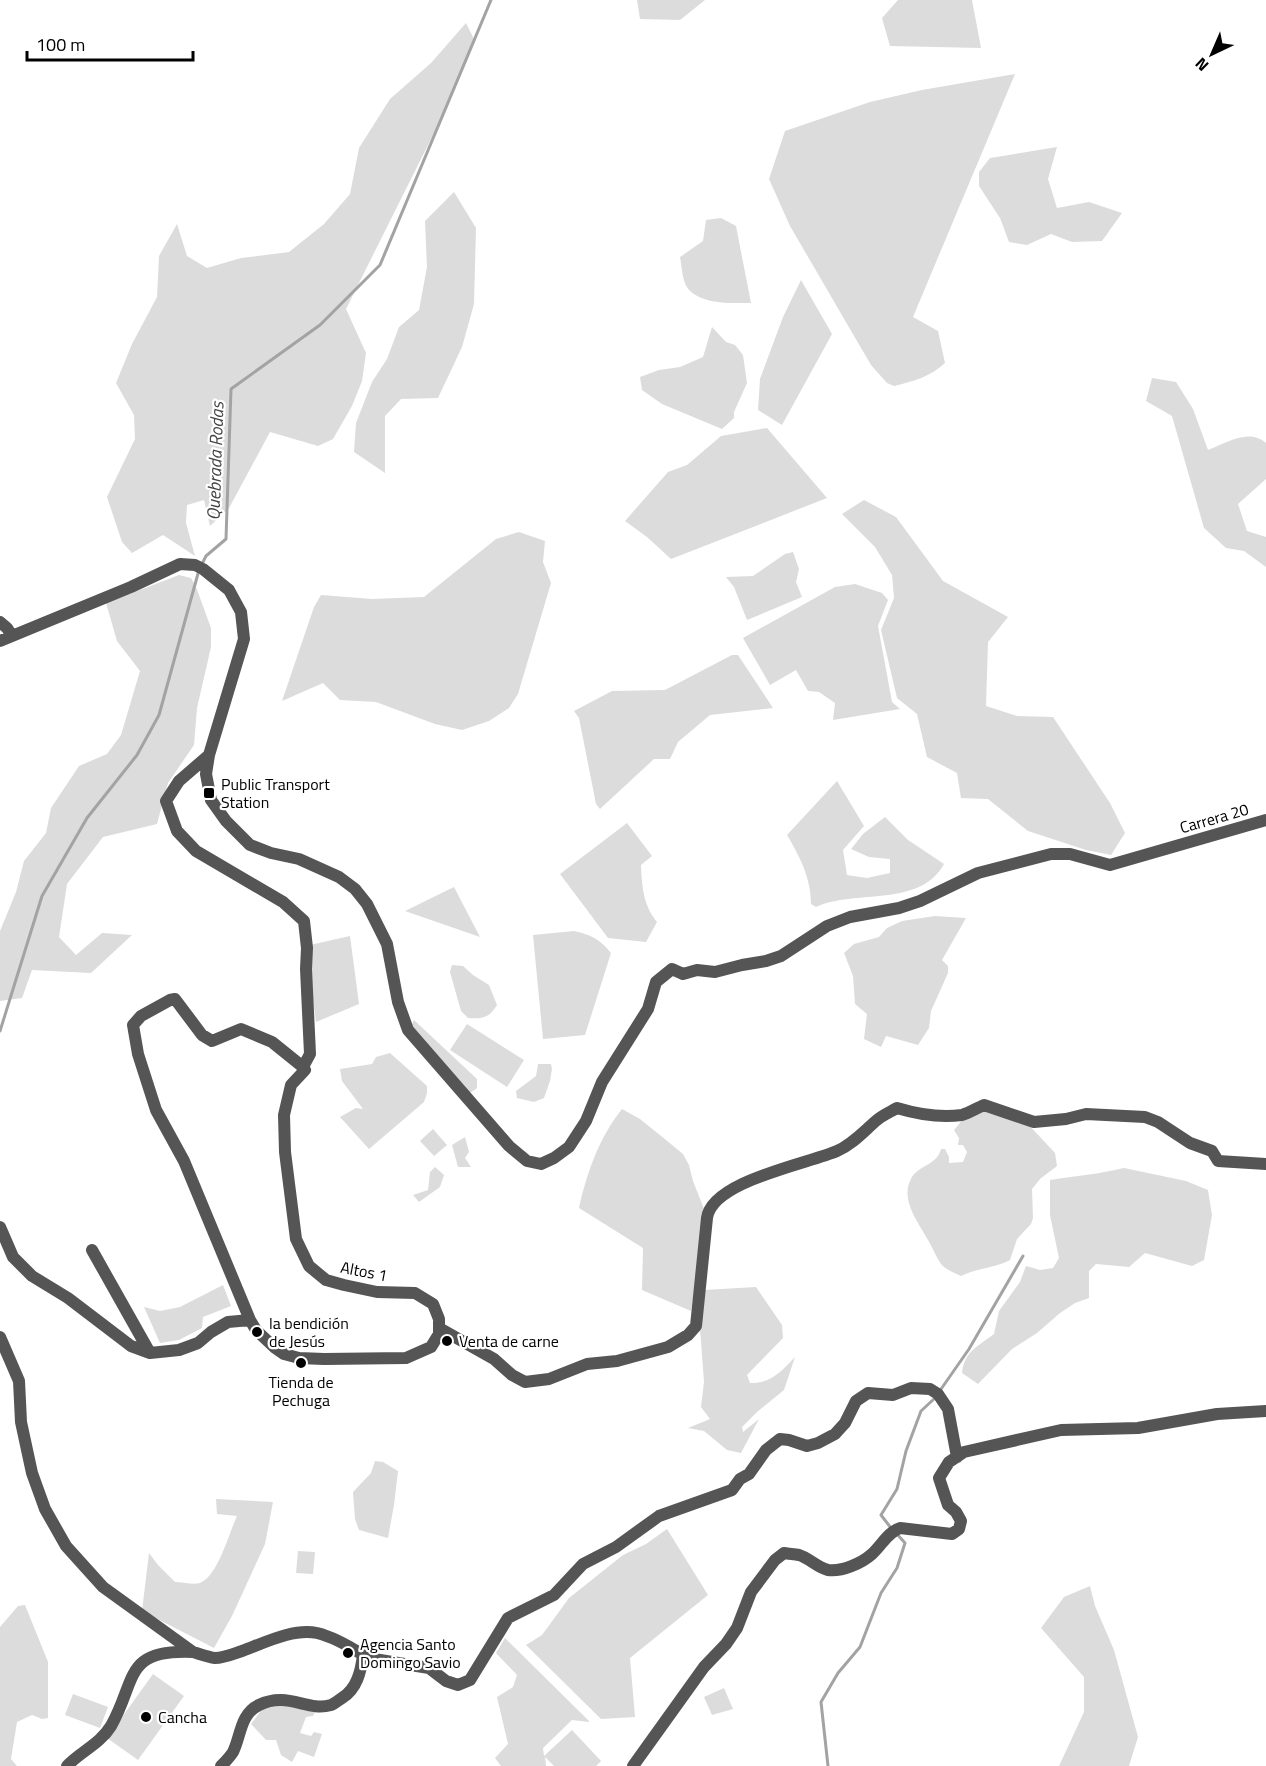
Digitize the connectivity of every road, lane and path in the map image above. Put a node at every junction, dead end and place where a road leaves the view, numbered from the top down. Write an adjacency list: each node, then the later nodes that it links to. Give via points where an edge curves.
1 (0, 622): 2 (street, via 7,627)
2 (6, 639): 3 (street, via 132,588 180,564 199,567 229,591 241,612 244,639)
3 (209, 755): 4 (street, Carrera 20, via 206,774 211,800 250,845 339,877 367,904 387,944 398,1002 408,1030 509,1146 527,1161 541,1164 569,1147 581,1130 602,1082 648,1009 656,982 672,969 683,974 697,970 715,972 766,961 850,917 899,908 978,873 1051,854 1070,854 1110,865); 5 (street, Altos 1, via 179,781 166,801 177,831 196,852 283,902 304,921 310,1054)
4 (1266, 820)
5 (303, 1067): 9 (street, via 272,1042 241,1029 212,1041 202,1035 175,999 141,1016 133,1025 156,1110 184,1161); 10 (street, Altos 1, via 305,1070 291,1085 284,1114 285,1152 296,1239 309,1266 326,1280 344,1286 416,1293 432,1304)
6 (1266, 1164): 10 (street, via 1218,1161 1212,1151 1144,1117 1086,1114 1040,1122 984,1105 964,1114 948,1115 897,1108 837,1151 783,1167 731,1190 713,1203 708,1210 696,1326 677,1342 617,1361 587,1364 549,1380 525,1382)
7 (0, 1227): 12 (street, via 12,1257 32,1276 69,1298 131,1346)
8 (92, 1250): 12 (street)
9 (250, 1320): 10 (street, via 284,1354 299,1358 406,1358 431,1347); 12 (street, via 228,1322 198,1343 179,1350)
10 (439, 1328)
11 (0, 1337): 15 (street, via 19,1381 21,1422 32,1473 45,1509 66,1546 104,1587)
12 (150, 1353)
13 (1266, 1411): 14 (street, via 1217,1414 1137,1428 1061,1430 964,1452)
14 (957, 1457): 16 (street, via 948,1409 938,1394 930,1389 911,1388 893,1395 868,1393 856,1401 845,1424 835,1434 807,1446 780,1439 732,1490 659,1516 616,1547 583,1564 554,1595 508,1618 470,1680 458,1685 429,1668); 19 (street, via 939,1478 948,1505 961,1521 959,1529 952,1534 896,1530 871,1555 831,1571 799,1555 784,1553 774,1560 752,1592 737,1628)
15 (193, 1652): 16 (street, via 227,1657 271,1640 316,1633 342,1641); 17 (street, via 176,1651 144,1661 133,1671 110,1727)
16 (363, 1655): 18 (street, via 361,1672 350,1694 330,1705 280,1699 258,1705 248,1713 232,1753)
17 (67, 1766)
18 (221, 1766)
19 (633, 1766)

